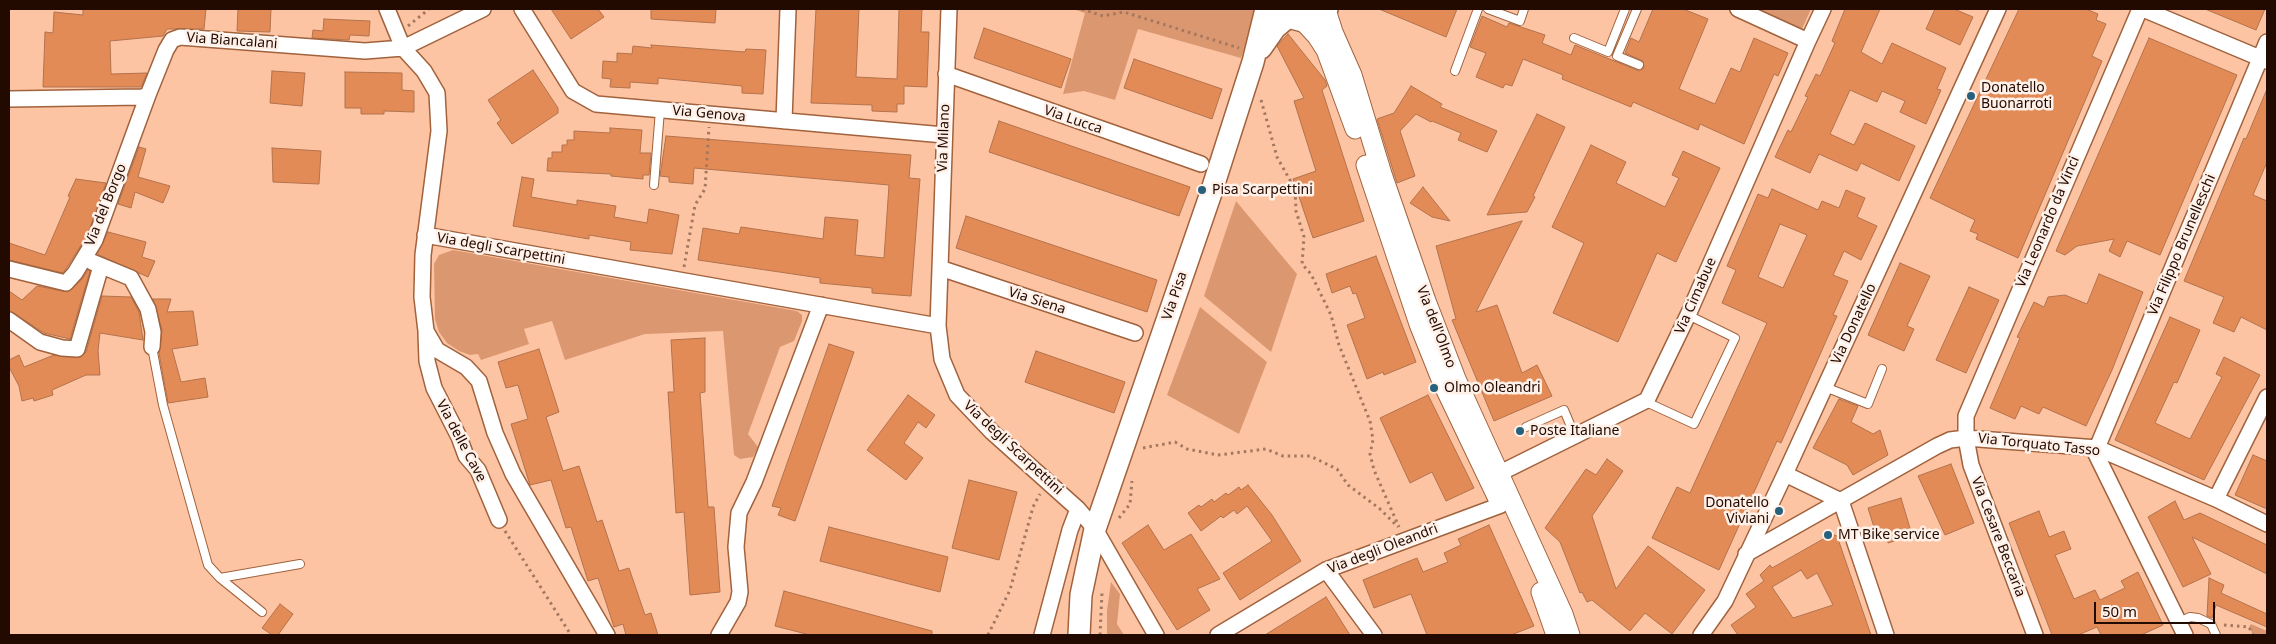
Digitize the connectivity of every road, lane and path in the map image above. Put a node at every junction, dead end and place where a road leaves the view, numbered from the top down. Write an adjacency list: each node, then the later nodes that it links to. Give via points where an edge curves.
1 (387, 9): 22 (street)
2 (429, 9): 22 (path)
3 (483, 9): 22 (street)
4 (522, 9): 32 (street, Via Genova, via 573,90 596,104)
5 (788, 9): 34 (street)
6 (949, 9): 28 (street, Via Milano)
7 (1082, 9): 24 (path, via 1103,16 1124,12 1239,48)
8 (1266, 9): 24 (main road, Via Pisa)
9 (1327, 9): 19 (main road, Via dell'Olmo, via 1316,18); 60 (street, Via dell'Olmo, via 1333,32 1352,75 1426,302 1456,379)
10 (1478, 9): 27 (lane)
11 (1488, 9): 12 (lane, via 1520,21)
12 (1524, 9)
13 (1625, 9): 20 (lane, via 1608,52)
14 (1637, 9): 26 (lane, via 1617,56)
15 (1738, 9): 21 (street)
16 (1823, 9): 21 (street, Via Cimabue)
17 (1998, 9): 52 (street, Via Donatello)
18 (2142, 9): 25 (street); 57 (street, Via Leonardo da Vinci, via 1968,408)
19 (1290, 15): 24 (main road, Via Pisa); 65 (street, Via dell'Olmo, via 1318,36 1332,62 1419,324 1443,384)
20 (1574, 38)
21 (1808, 41): 45 (street, Via Cimabue)
22 (400, 42): 29 (street, Via Biancalani, via 365,51 180,37 172,40 166,50); 38 (street, via 437,93 439,131)
23 (2267, 42): 25 (street, Via Filippo Brunelleschi)
24 (1245, 59): 69 (main road, Via Pisa, via 1211,193)
25 (2264, 60): 59 (street, Via Filippo Brunelleschi)
26 (1639, 64)
27 (1455, 71)
28 (946, 74): 35 (street, Via Milano); 36 (street, Via Lucca)
29 (148, 95): 30 (street); 39 (street, Via del Borgo, via 95,240)
30 (9, 100)
31 (1262, 100): 58 (path, via 1276,157 1294,189 1296,211 1304,237 1302,264 1311,274 1332,315 1339,345 1370,421 1374,440 1370,454 1374,470 1401,530 1348,485 1337,469 1310,456 1283,456 1266,449 1218,455 1187,449 1175,442)
32 (660, 110): 33 (street, Via Genova); 37 (lane)
33 (710, 114): 34 (street, Via Genova); 43 (path, via 704,189 695,205)
34 (784, 121): 35 (street, Via Genova)
35 (944, 135): 42 (street, Via Milano)
36 (1201, 164)
37 (654, 185)
38 (425, 235): 43 (street, Via degli Scarpettini); 48 (street, Via degli Scarpettini, via 422,297)
39 (84, 259): 40 (street); 41 (street, Via del Borgo, via 66,283)
40 (101, 266): 46 (street, via 77,348 40,342); 50 (street, via 131,278 148,309 153,332)
41 (9, 268)
42 (940, 268): 47 (street, Via degli Scarpettini); 49 (street, Via Siena)
43 (682, 280): 44 (street, Via degli Scarpettini)
44 (821, 305): 47 (street, Via degli Scarpettini); 80 (street, via 754,482 739,513 736,547 740,592 738,602)
45 (1688, 315): 54 (street, Via Cimabue, via 1651,393); 54 (lane, via 1735,338 1694,424)
46 (9, 320)
47 (938, 326): 62 (street, Via degli Scarpettini, via 942,359 957,395)
48 (426, 332): 67 (street, Via delle Cave, via 427,361 434,388 466,456 478,470); 79 (street, Via degli Scarpettini, via 437,350 466,367 479,381 494,433 513,474)
49 (1134, 333)
50 (152, 347): 73 (lane, via 163,405 208,565)
51 (1882, 369): 52 (lane, via 1868,404)
52 (1825, 387): 61 (street, Via Donatello)
53 (2267, 397): 63 (street)
54 (1644, 401): 56 (street)
55 (1526, 427): 56 (lane, via 1564,410)
56 (1575, 436): 60 (street)
57 (1966, 438): 59 (street, Via Torquato Tasso); 64 (street, Via Torquato Tasso, via 1937,446); 90 (street, Via Cesare Beccaria, via 1972,465)
58 (1143, 448)
59 (2095, 448): 63 (street, Via Torquato Tasso); 76 (street)
60 (1500, 473): 88 (street, Via dell'Olmo)
61 (1785, 474): 64 (street); 70 (street, Via Donatello)
62 (1048, 483): 66 (street, Via degli Scarpettini); 81 (path, via 1035,502 1010,590)
63 (2216, 499): 68 (street, Via Torquato Tasso)
64 (1841, 501): 70 (street, Via Torquato Tasso); 89 (street)
65 (1501, 505): 72 (street, Via degli Oleandri); 87 (street, Via dell'Olmo, via 1544,599)
66 (1078, 509): 69 (street, Via degli Scarpettini); 82 (street)
67 (498, 520): 78 (path)
68 (2267, 524)
69 (1095, 529): 83 (main road, Via Pisa, via 1081,594); 84 (street, Via degli Scarpettini)
70 (1746, 554): 77 (street, Via Donatello, via 1725,602)
71 (300, 564): 73 (lane)
72 (1326, 570): 85 (street, Via degli Oleandri); 86 (street)
73 (220, 578): 74 (lane)
74 (262, 612)
75 (2211, 624): 76 (lane, via 2190,617); 91 (lane); 92 (path, via 2249,627)
76 (2182, 629)
77 (1705, 634)
78 (571, 635)
79 (607, 635)
80 (719, 635)
81 (988, 635)
82 (1042, 635)
83 (1080, 635)
84 (1156, 635)
85 (1218, 635)
86 (1374, 635)
87 (1556, 635)
88 (1570, 635)
89 (1886, 635)
90 (2035, 635)
91 (2216, 635)
92 (2254, 635)

